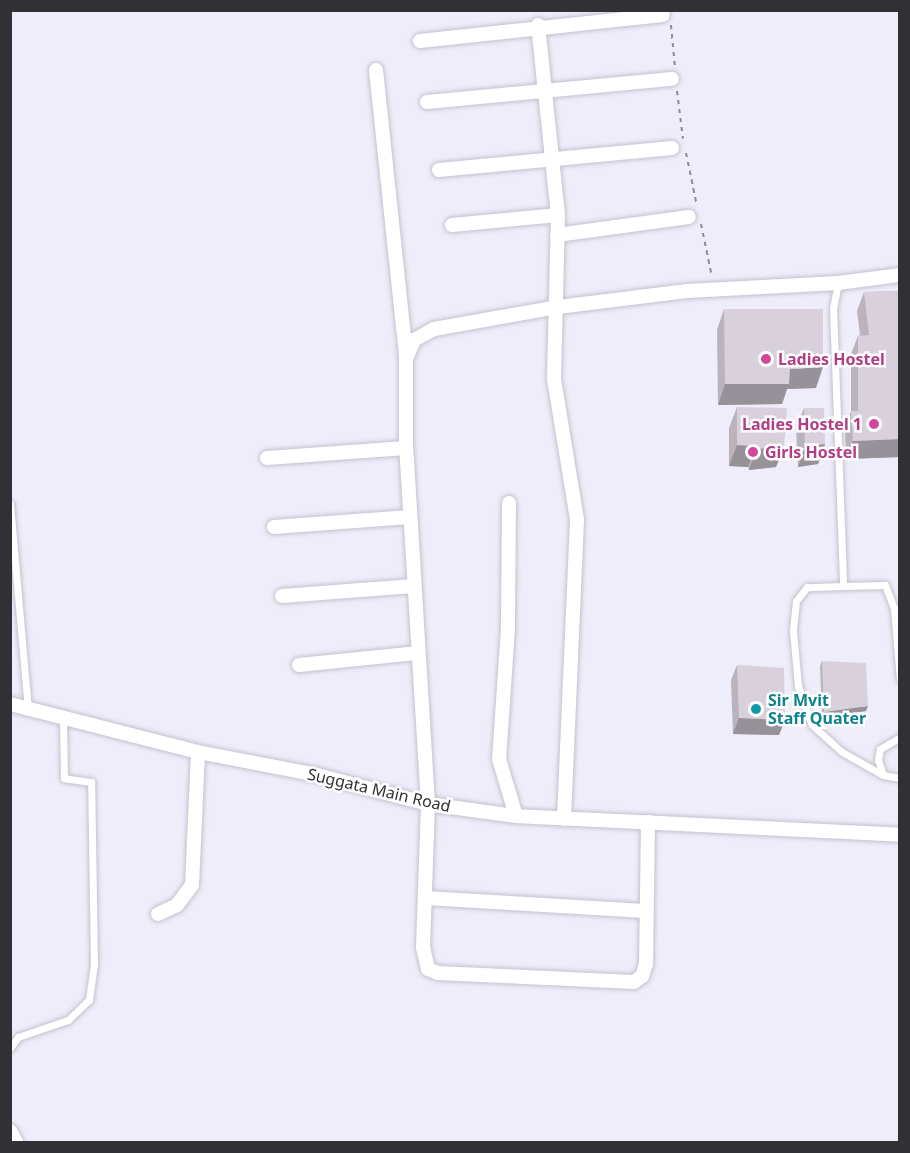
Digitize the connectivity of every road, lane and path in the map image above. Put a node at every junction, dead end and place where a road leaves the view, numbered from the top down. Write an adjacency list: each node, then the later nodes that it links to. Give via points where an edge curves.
1 (667, 18): 2 (street); 5 (path)
2 (538, 26): 3 (street); 6 (street)
3 (420, 41)
4 (376, 70): 19 (street)
5 (674, 76): 6 (street); 8 (path)
6 (544, 91): 7 (street); 9 (street)
7 (427, 102)
8 (680, 147): 9 (street); 12 (path)
9 (551, 159): 10 (street); 11 (street)
10 (439, 170)
11 (558, 215): 13 (street); 14 (street)
12 (695, 216): 14 (street); 17 (path)
13 (452, 225)
14 (557, 235): 18 (street)
15 (900, 275): 16 (street)
16 (838, 283): 17 (street); 27 (lane, via 833,308)
17 (715, 291): 18 (street)
18 (558, 307): 19 (street, via 434,329 414,340); 41 (street, via 554,379 577,520)
19 (406, 359): 20 (street)
20 (406, 447): 21 (street); 24 (street)
21 (267, 458)
22 (509, 503): 40 (street, via 499,759)
23 (10, 504): 33 (lane)
24 (410, 517): 25 (street); 26 (street)
25 (274, 527)
26 (414, 586): 28 (street); 29 (street)
27 (843, 586): 31 (lane, via 885,585 894,608); 37 (lane, via 807,587 796,601 793,631 798,686 812,725 842,752)
28 (282, 596)
29 (418, 653): 30 (street); 39 (street)
30 (299, 665)
31 (900, 679)
32 (10, 704): 33 (street, Suggata Main Road)
33 (28, 708): 34 (street, Suggata Main Road)
34 (63, 719): 36 (street, Suggata Main Road); 47 (lane, via 64,778 91,782 94,964 89,1000 68,1020 18,1037)
35 (900, 737): 37 (lane, via 880,749 878,760)
36 (198, 752): 39 (street, Suggata Main Road, via 317,775); 46 (street, via 192,885 177,905)
37 (883, 775): 38 (lane)
38 (900, 778)
39 (428, 804): 40 (street, Suggata Main Road); 44 (street)
40 (516, 816): 41 (street, Suggata Main Road)
41 (564, 819): 42 (street, Suggata Main Road)
42 (648, 822): 43 (street, Suggata Main Road); 45 (street)
43 (900, 835)
44 (426, 898): 45 (street); 45 (street, via 424,958 428,969 438,973 634,982 642,976 646,964)
45 (645, 911)
46 (158, 914)
47 (10, 1048)
48 (10, 1131): 49 (street)
49 (15, 1143)

